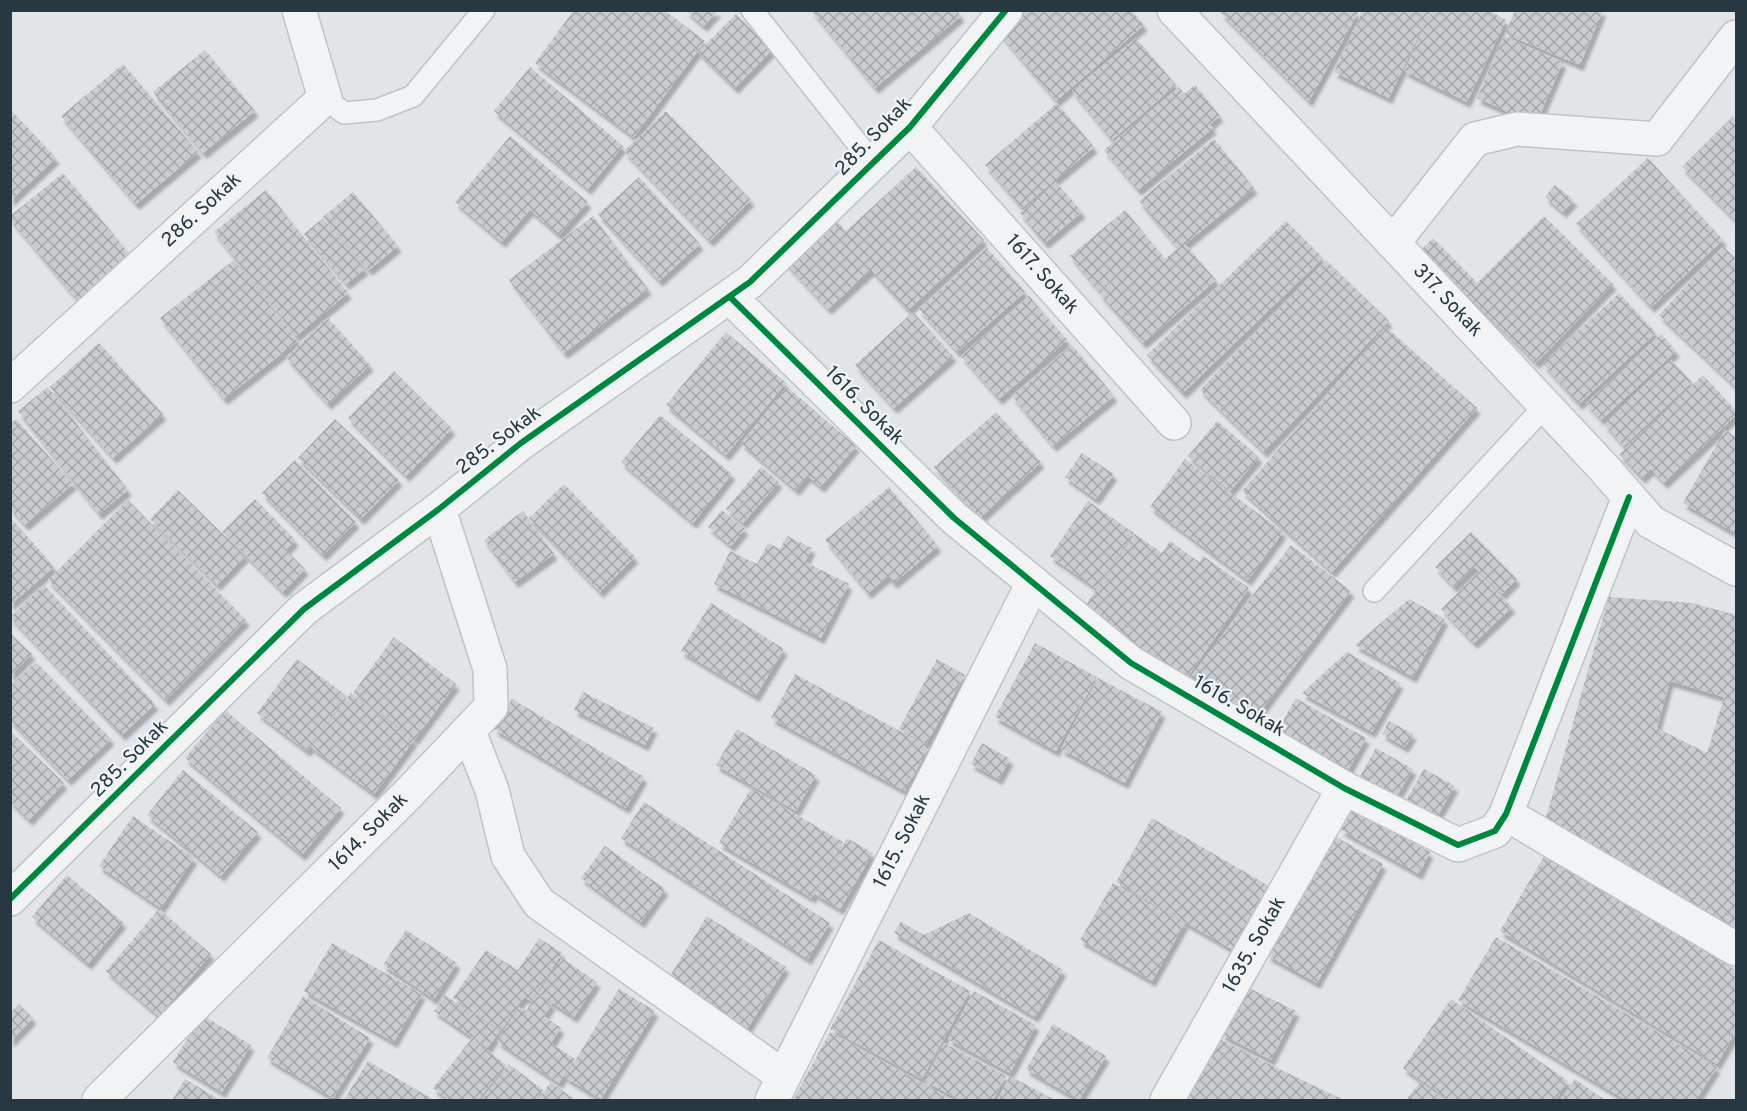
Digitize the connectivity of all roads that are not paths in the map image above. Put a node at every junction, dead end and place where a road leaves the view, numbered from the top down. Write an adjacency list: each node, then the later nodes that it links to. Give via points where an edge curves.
1 (299, 10): 7 (street)
2 (484, 10): 7 (lane, via 413,96 377,110 344,113)
3 (752, 10): 9 (lane)
4 (1006, 10): 8 (street, 285. Sokak)
5 (1174, 10): 10 (street, 317. Sokak)
6 (1737, 37): 10 (street, via 1657,140 1517,129 1475,139)
7 (325, 98): 12 (street, 286. Sokak)
8 (910, 127): 9 (street, 285. Sokak); 14 (street, 1617. Sokak)
9 (873, 163): 11 (street, 285. Sokak)
10 (1393, 243): 13 (street, 317. Sokak)
11 (730, 297): 16 (street, 285. Sokak, via 521,443); 18 (street, 1616. Sokak, via 954,518)
12 (10, 386)
13 (1545, 406): 15 (street, 317. Sokak); 19 (lane)
14 (1174, 423)
15 (1629, 497): 17 (street, 317. Sokak, via 1651,522); 22 (street, 1616. Sokak)
16 (440, 509): 20 (street, 1614. Sokak, via 490,669 491,707); 23 (street, 285. Sokak, via 304,609)
17 (1737, 569)
18 (1033, 583): 21 (street, 1616. Sokak, via 1131,663); 25 (street, 1615. Sokak)
19 (1374, 591)
20 (469, 732): 25 (street, via 492,789 508,856 539,903); 26 (street, 1614. Sokak)
21 (1344, 788): 22 (street, 1616. Sokak, via 1458,845 1495,831); 27 (street, 1635. Sokak)
22 (1506, 814): 24 (street)
23 (10, 899)
24 (1737, 950)
25 (777, 1088)
26 (99, 1101)
27 (1167, 1101)

